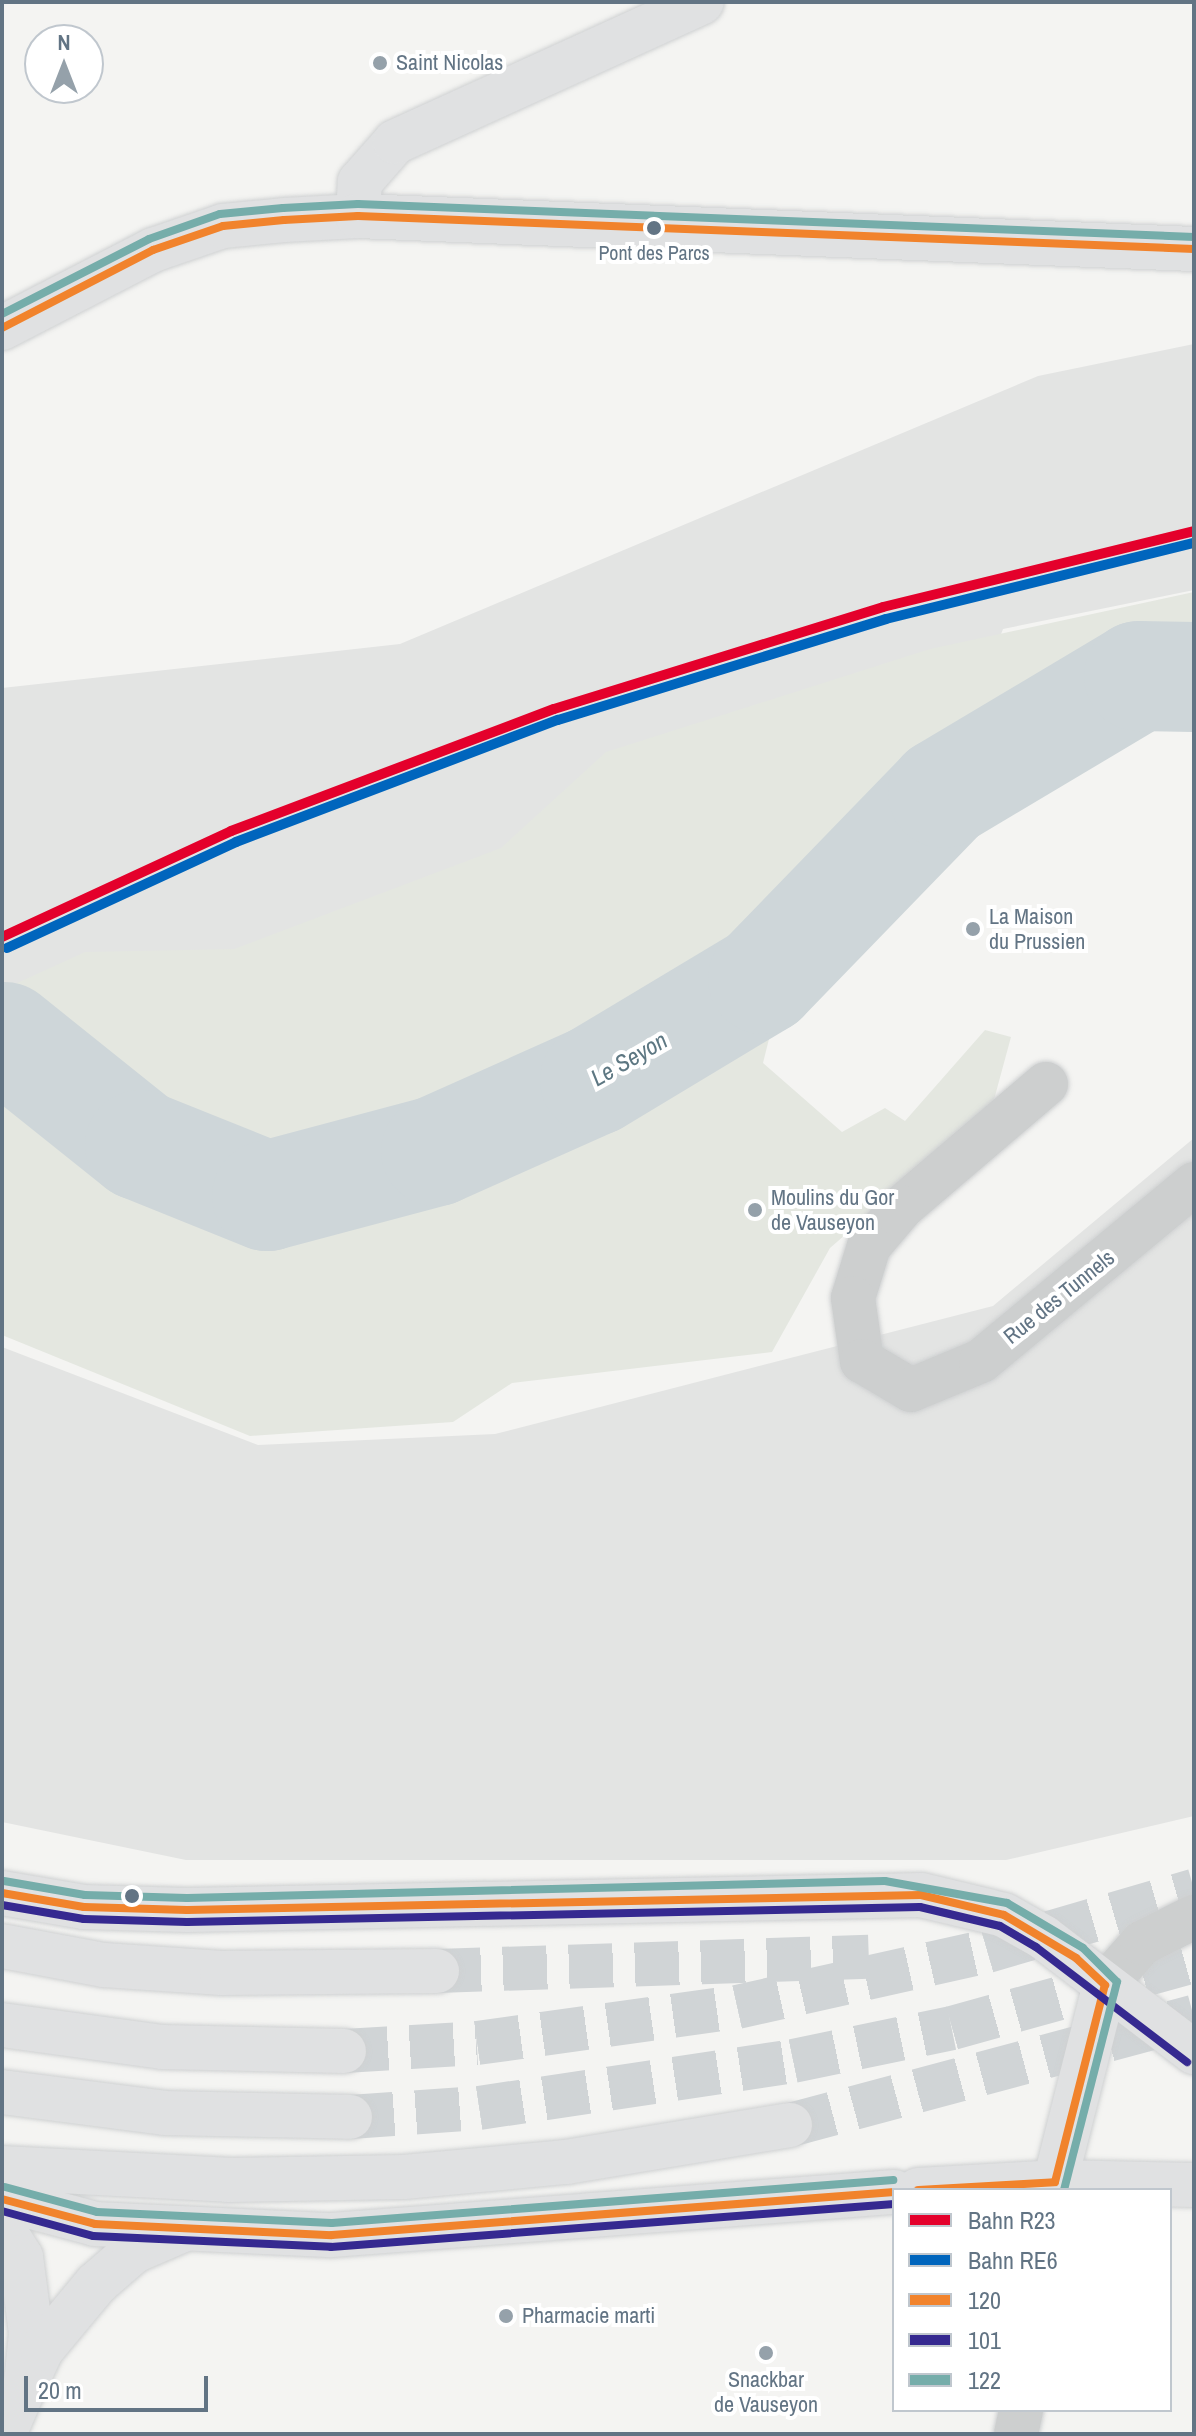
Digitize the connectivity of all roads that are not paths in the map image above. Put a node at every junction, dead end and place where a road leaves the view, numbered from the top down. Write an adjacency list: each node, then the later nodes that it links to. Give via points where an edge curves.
1 (702, 2): 2 (main road, via 395,142 360,182)
2 (358, 216): 3 (main road); 4 (main road, via 223,226 153,250)
3 (1194, 249)
4 (2, 328)
5 (1046, 1084): 6 (street, Rue des Tunnels, via 902,1207 869,1246 853,1298 862,1361 911,1390 981,1361)
6 (1194, 1184)
7 (2, 1893): 11 (main road, via 84,1907 187,1910 921,1895 1004,1915 1076,1958)
8 (1194, 1917): 11 (street, via 1142,1943)
9 (2, 1946): 10 (main road, via 104,1965 222,1973)
10 (437, 1971)
11 (1105, 1985): 14 (main road); 20 (main road)
12 (2, 2025): 13 (main road, via 163,2047)
13 (344, 2051)
14 (1194, 2052)
15 (2, 2092): 16 (main road, via 165,2113)
16 (350, 2117)
17 (790, 2125): 18 (main road, via 566,2162 404,2177 228,2180)
18 (2, 2168)
19 (1194, 2185): 20 (main road)
20 (1055, 2186): 21 (main road)
21 (986, 2188)
22 (892, 2192): 25 (main road, via 332,2235)
23 (2, 2199): 25 (main road, via 95,2224)
24 (2, 2227): 26 (main road, via 21,2257 30,2295)
25 (188, 2228): 26 (main road, via 134,2251 96,2284 42,2349)
26 (26, 2383): 28 (main road)
27 (1021, 2412): 29 (street)
28 (4, 2434)
29 (1016, 2434)

